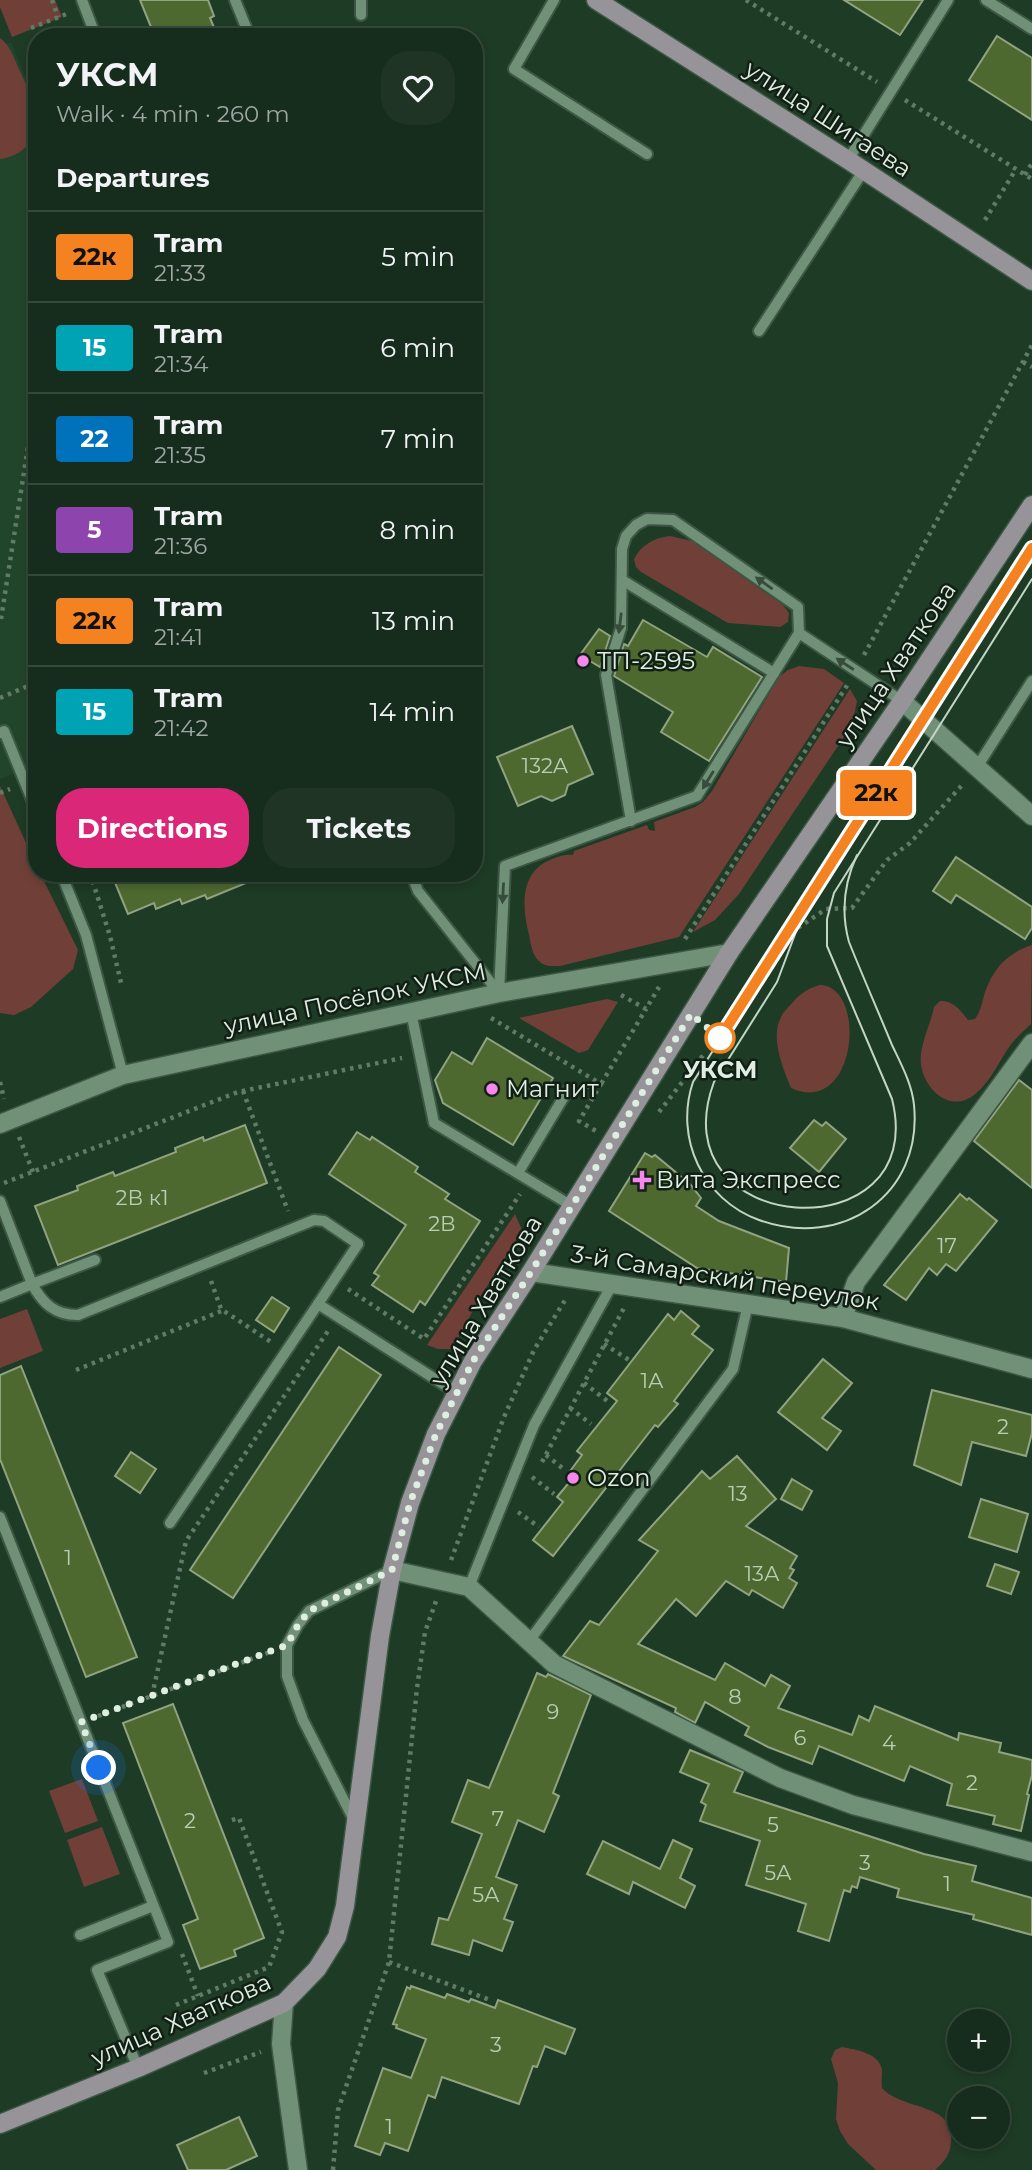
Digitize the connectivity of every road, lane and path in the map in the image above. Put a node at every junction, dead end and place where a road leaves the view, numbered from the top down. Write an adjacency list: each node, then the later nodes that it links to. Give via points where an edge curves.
1 (51, 0): 10 (path)
2 (235, 0): 13 (lane)
3 (361, 0): 9 (lane)
4 (554, 0): 15 (lane, via 514,69)
5 (596, 0): 16 (main road, улица Шигаева)
6 (948, 0): 16 (lane)
7 (993, 2): 14 (lane)
8 (83, 3): 10 (path); 12 (lane)
9 (362, 15)
10 (58, 17): 11 (path)
11 (31, 28)
12 (93, 28)
13 (246, 28)
14 (1032, 29)
15 (647, 154)
16 (848, 160): 19 (main road, улица Шигаева)
17 (1032, 163): 20 (path, via 1025,175)
18 (1016, 169): 21 (path)
19 (864, 170): 22 (main road, улица Шигаева); 23 (lane)
20 (1032, 173)
21 (985, 220)
22 (1032, 281)
23 (760, 331)
24 (1032, 345): 25 (path)
25 (1023, 362): 26 (path); 32 (path)
26 (1032, 368)
27 (28, 446): 30 (path)
28 (1032, 505): 37 (main road, улица Хваткова)
29 (622, 580): 31 (lane, one-way to 29, via 798,607 673,520 647,519 626,536); 33 (lane); 42 (lane, one-way to 42, via 621,628 606,675)
30 (1, 619)
31 (799, 633): 32 (lane, one-way to 31); 33 (lane)
32 (856, 671): 37 (lane); 46 (path)
33 (774, 673): 42 (lane, one-way to 42, via 698,796)
34 (1032, 681): 39 (lane)
35 (28, 686): 36 (path)
36 (0, 698)
37 (902, 701): 39 (street); 45 (main road, улица Хваткова)
38 (1, 729): 40 (lane)
39 (977, 767): 41 (street); 47 (path, via 910,843 887,860 852,908 826,909 775,943)
40 (28, 791)
41 (1032, 816)
42 (631, 821): 48 (lane, one-way to 48, via 505,866)
43 (65, 882): 55 (lane, via 86,936)
44 (414, 882): 48 (lane)
45 (729, 953): 46 (street, улица Посёлок УКСМ); 64 (main road, улица Хваткова)
46 (673, 962): 48 (street, улица Посёлок УКСМ); 50 (path)
47 (753, 976)
48 (499, 993): 51 (street, улица Посёлок УКСМ)
49 (618, 993): 50 (path)
50 (646, 1009): 57 (path)
51 (411, 1012): 54 (lane); 55 (street, улица Посёлок УКСМ)
52 (501, 1013): 57 (path, via 487,1015)
53 (1032, 1043): 77 (street, via 856,1282)
54 (420, 1054): 61 (lane, via 434,1123); 62 (path, via 238,1092)
55 (123, 1075): 60 (street, улица Посёлок УКСМ)
56 (0, 1082): 59 (path)
57 (601, 1084): 58 (path)
58 (568, 1090): 61 (lane)
59 (5, 1100)
60 (0, 1124)
61 (519, 1173): 64 (lane)
62 (0, 1185)
63 (0, 1201): 70 (lane)
64 (572, 1206): 67 (main road, улица Хваткова)
65 (95, 1260): 70 (lane)
66 (204, 1264): 70 (lane, via 78,1315 55,1311); 73 (lane, via 314,1220 324,1221 358,1244); 75 (path)
67 (531, 1272): 68 (street, 3-й Самарский переулок); 84 (main road, улица Хваткова)
68 (579, 1279): 69 (street, 3-й Самарский переулок); 98 (path, via 534,1350 514,1394)
69 (613, 1283): 71 (street, 3-й Самарский переулок); 99 (lane, via 534,1425)
70 (32, 1284): 72 (lane)
71 (636, 1287): 74 (street, 3-й Самарский переулок); 78 (path)
72 (0, 1297)
73 (318, 1304): 76 (lane); 79 (lane)
74 (748, 1304): 77 (street, 3-й Самарский переулок); 100 (lane, via 733,1369)
75 (224, 1310): 79 (path); 82 (path)
76 (338, 1316): 84 (lane); 102 (path, via 186,1541)
77 (843, 1318): 81 (street, 3-й Самарский переулок)
78 (604, 1344): 80 (path); 83 (path)
79 (285, 1352): 95 (lane)
80 (629, 1360)
81 (1032, 1369)
82 (76, 1370)
83 (584, 1383): 85 (path); 86 (path)
84 (457, 1393): 97 (main road, улица Хваткова, via 410,1503)
85 (610, 1403)
86 (570, 1408): 87 (path); 88 (path)
87 (592, 1424)
88 (545, 1455): 89 (path); 90 (path)
89 (533, 1468)
90 (566, 1471)
91 (526, 1472): 92 (path)
92 (554, 1494)
93 (512, 1507): 96 (path)
94 (0, 1517): 103 (lane)
95 (170, 1523)
96 (539, 1527)
97 (392, 1570): 98 (street); 101 (lane, via 309,1611); 105 (main road, улица Хваткова)
98 (443, 1581): 99 (street); 109 (path, via 425,1632 417,1688)
99 (469, 1587): 100 (street)
100 (529, 1641): 106 (street, via 554,1664 779,1778 853,1805)
101 (287, 1645): 102 (path); 105 (lane, via 286,1676)
102 (152, 1696): 103 (path)
103 (81, 1722): 107 (lane)
104 (229, 1821): 112 (path, via 239,1818 282,1932 269,1967)
105 (356, 1824): 111 (main road, улица Хваткова, via 337,1937 317,1969)
106 (1032, 1852)
107 (153, 1906): 108 (lane); 114 (lane, via 168,1942 97,1970)
108 (80, 1935)
109 (389, 1962): 110 (path); 118 (path, via 338,2110)
110 (490, 2000)
111 (284, 2003): 113 (street); 114 (main road, улица Хваткова)
112 (176, 2005)
113 (281, 2044): 115 (path); 117 (street)
114 (138, 2068): 116 (main road, улица Хваткова)
115 (204, 2073)
116 (0, 2124)
117 (298, 2170)
118 (333, 2170)

